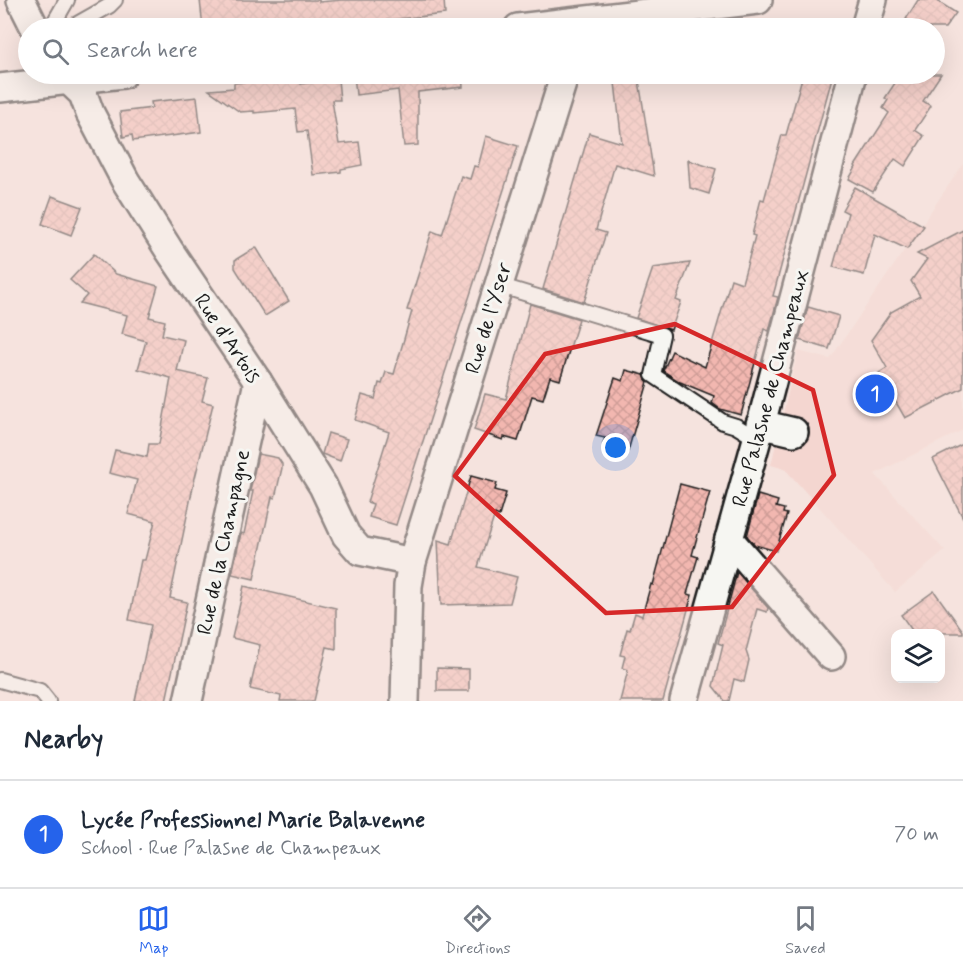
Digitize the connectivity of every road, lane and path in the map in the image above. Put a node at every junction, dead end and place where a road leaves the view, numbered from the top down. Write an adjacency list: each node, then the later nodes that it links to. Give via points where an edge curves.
1 (21, 0): 7 (street)
2 (67, 0): 8 (lane)
3 (115, 0): 9 (lane)
4 (758, 0): 6 (street)
5 (873, 0): 10 (street)
6 (569, 17)
7 (30, 18)
8 (57, 18)
9 (88, 18)
10 (868, 18)
11 (24, 84): 15 (street)
12 (72, 84): 17 (street, Rue d'Artois, via 83,94 125,180)
13 (562, 84): 16 (street, Rue de l'Yser)
14 (851, 84): 18 (street, Rue Palasne de Champeaux)
15 (0, 88)
16 (498, 285): 18 (lane, via 662,335 653,375 723,422); 21 (street, Rue de l'Yser)
17 (258, 382): 21 (street, Rue d'Artois, via 323,486 346,535 360,551); 25 (street, Rue de la Champagne)
18 (759, 431): 19 (street); 20 (street, Rue Palasne de Champeaux)
19 (794, 432)
20 (729, 539): 22 (street); 27 (street, Rue Palasne de Champeaux)
21 (412, 562): 26 (street)
22 (831, 656)
23 (0, 680): 24 (lane, via 40,692)
24 (48, 701)
25 (188, 701)
26 (405, 701)
27 (684, 701)

